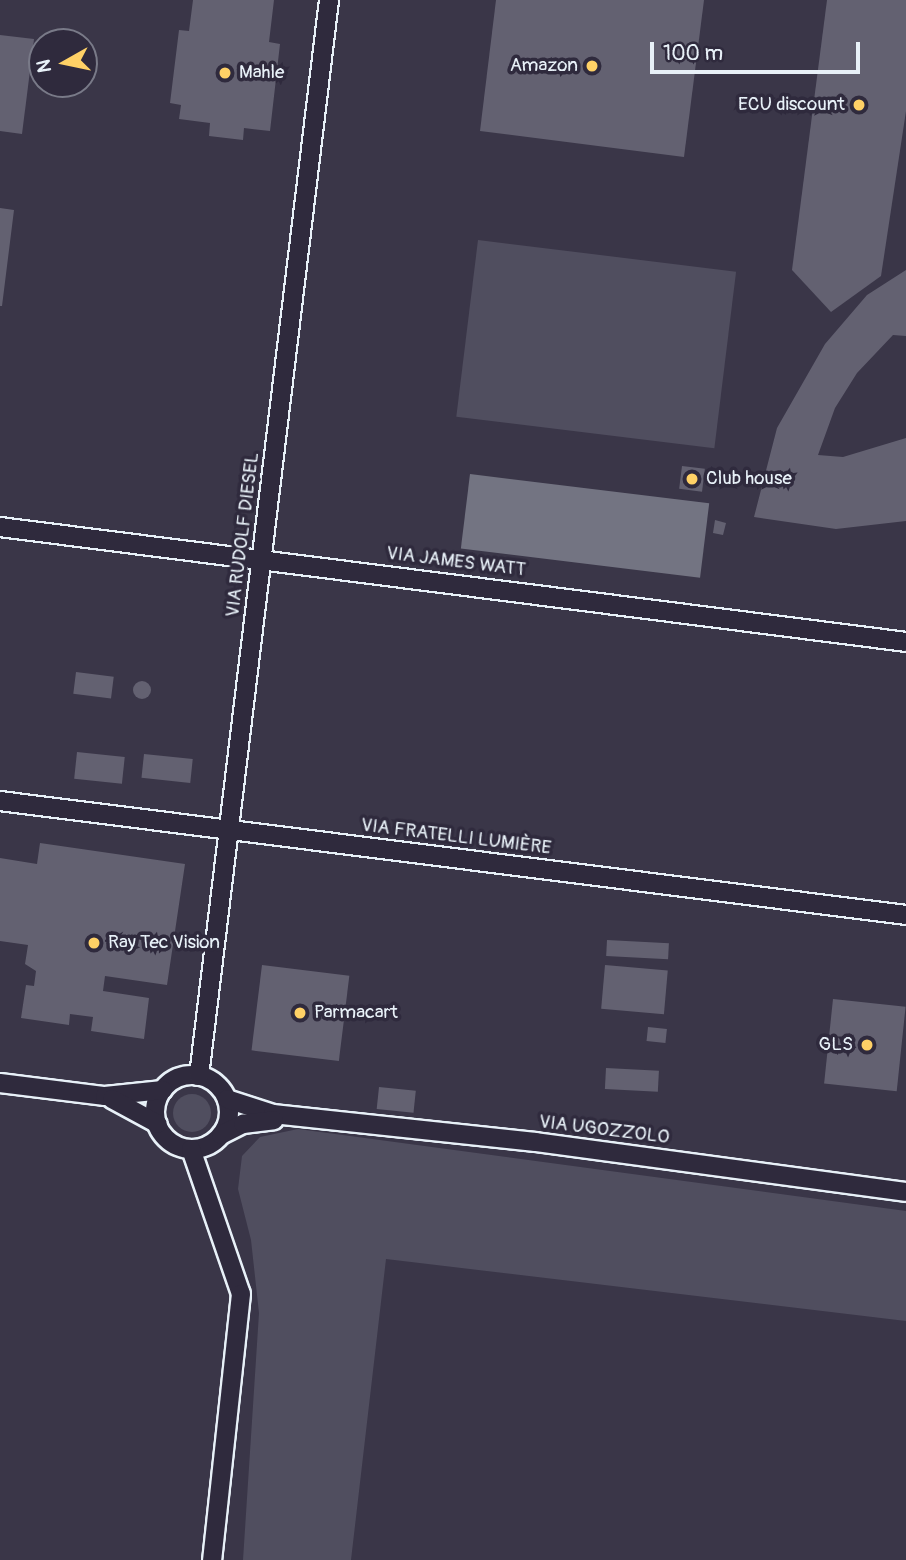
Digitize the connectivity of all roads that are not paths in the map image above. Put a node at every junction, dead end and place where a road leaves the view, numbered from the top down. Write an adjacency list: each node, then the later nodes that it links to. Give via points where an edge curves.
1 (329, 0): 3 (street, VIA RUDOLF DIESEL)
2 (0, 527): 3 (street, VIA JAMES WATT)
3 (261, 558): 4 (street, VIA JAMES WATT); 6 (street, VIA RUDOLF DIESEL)
4 (906, 642)
5 (0, 801): 6 (street, VIA FRATELLI LUMIÈRE)
6 (228, 829): 7 (street, VIA FRATELLI LUMIÈRE); 8 (street, VIA RUDOLF DIESEL)
7 (906, 915)
8 (199, 1076): 10 (street, via 179,1078); 12 (street, via 216,1084)
9 (0, 1083): 11 (street)
10 (163, 1090): 11 (street); 14 (street)
11 (105, 1096): 14 (street, via 138,1109)
12 (227, 1099): 13 (street, VIA UGOZZOLO, via 251,1110); 15 (street, via 227,1124)
13 (295, 1117): 15 (street, VIA UGOZZOLO, via 243,1124); 17 (street, VIA UGOZZOLO, via 536,1142)
14 (158, 1124): 16 (street, via 170,1142)
15 (221, 1135): 16 (street, via 213,1143)
16 (191, 1149): 18 (street, via 241,1294)
17 (906, 1192)
18 (212, 1560)

